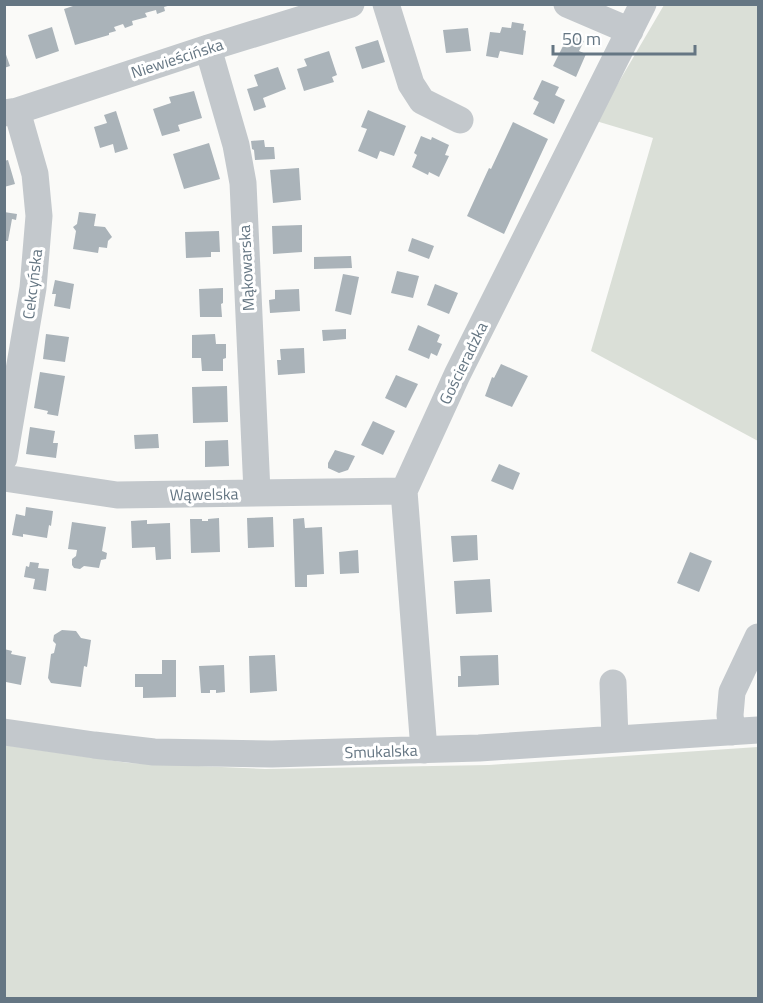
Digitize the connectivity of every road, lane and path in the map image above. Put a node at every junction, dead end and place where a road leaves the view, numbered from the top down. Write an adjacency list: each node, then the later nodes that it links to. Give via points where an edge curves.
1 (351, 4): 6 (street, Niewieścińska)
2 (386, 4): 8 (street, via 411,84 422,101)
3 (567, 4): 5 (street)
4 (643, 4): 5 (street, Gościeradzka)
5 (630, 31): 11 (street, Gościeradzka, via 457,375)
6 (208, 48): 7 (street, Niewieścińska); 12 (street, Mąkowarska, via 243,183)
7 (11, 112): 9 (street, Cekcyńska, via 35,174 39,216 33,288)
8 (460, 120)
9 (4, 458)
10 (4, 478): 12 (street, Wąwelska, via 117,495)
11 (404, 491): 12 (street, Wąwelska); 19 (street, Gościeradzka)
12 (256, 492)
13 (759, 637): 17 (street, via 732,692)
14 (613, 682): 18 (street)
15 (759, 730): 17 (street, Smukalska)
16 (4, 732): 19 (street, Smukalska, via 154,752)
17 (732, 732): 18 (street, Smukalska)
18 (615, 739): 19 (street, Smukalska)
19 (424, 750)

